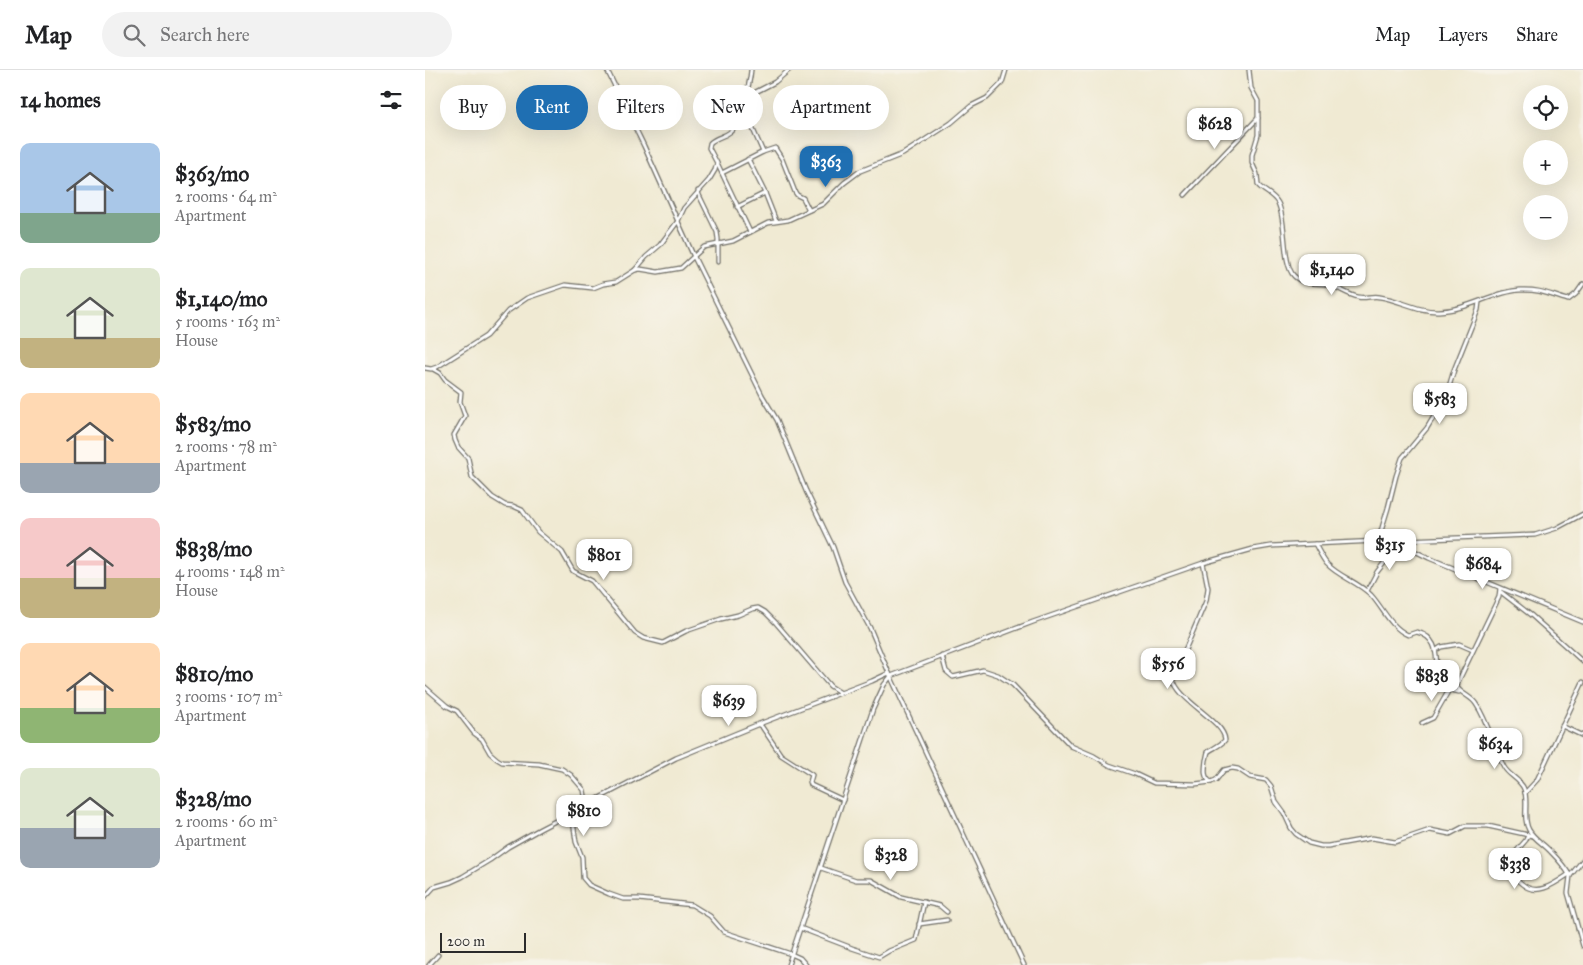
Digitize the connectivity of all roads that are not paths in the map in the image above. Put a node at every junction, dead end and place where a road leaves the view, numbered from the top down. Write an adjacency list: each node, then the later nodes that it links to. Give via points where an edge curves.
1 (607, 70): 20 (street)
2 (751, 70): 6 (street)
3 (789, 70): 7 (street)
4 (1006, 70): 19 (street, via 1002,83 993,93 942,130 903,154 860,171 823,204)
5 (1249, 70): 8 (street)
6 (748, 85)
7 (763, 88)
8 (1259, 118): 17 (street); 28 (street, via 1252,163 1259,187 1275,197 1281,211 1289,267 1294,276 1307,283 1331,286 1357,297 1381,297 1429,311 1448,311)
9 (732, 130): 13 (street, via 710,143 709,148)
10 (753, 130): 11 (street)
11 (763, 152): 12 (street); 19 (street, via 776,148 795,192 803,198)
12 (748, 159): 14 (street); 16 (street)
13 (717, 163): 14 (street); 15 (street, via 714,173)
14 (722, 173): 18 (street)
15 (699, 191): 20 (street, via 684,208); 23 (street)
16 (765, 193): 18 (street); 21 (street)
17 (1185, 195)
18 (737, 207): 22 (street)
19 (809, 210): 21 (street)
20 (678, 221): 24 (street); 26 (street, via 658,248)
21 (776, 222): 22 (street)
22 (749, 232): 23 (street)
23 (719, 244): 24 (street, via 704,247); 25 (street)
24 (694, 256): 26 (street, via 678,269 658,272); 46 (street, via 777,420 845,582)
25 (718, 262)
26 (635, 270): 30 (street, via 616,282 593,288 565,285 527,298 508,311 486,336)
27 (1583, 284): 28 (street, via 1568,300 1548,292 1520,290)
28 (1479, 302): 32 (street, via 1448,390 1427,428 1402,458)
29 (425, 368): 30 (street)
30 (433, 369): 51 (street, via 461,392 460,402 465,416 454,435 458,448 468,458 472,477 492,497 522,510 538,532 563,552 573,571 592,581 635,633 663,643 721,619 760,609 776,623 832,689)
31 (1583, 514): 34 (street, via 1535,535)
32 (1378, 541): 33 (street); 35 (street)
33 (1388, 541): 34 (street); 38 (street, via 1384,563)
34 (1393, 541): 37 (street)
35 (1315, 544): 36 (street, via 1253,549); 38 (street, via 1330,567)
36 (1203, 564): 44 (street); 56 (street, via 1207,601 1173,678 1181,692 1225,736 1225,740 1207,755 1204,772)
37 (1501, 590): 39 (street); 42 (street); 45 (street)
38 (1367, 592): 40 (street, via 1405,634 1420,633)
39 (1583, 622)
40 (1433, 643): 41 (street); 43 (street)
41 (1441, 647): 42 (street, via 1459,644); 43 (street)
42 (1473, 650): 50 (street, via 1457,685)
43 (1435, 651): 49 (street, via 1440,680)
44 (942, 656): 46 (street); 56 (street, via 946,671 953,677 983,670 1007,681 1071,746 1109,765 1157,784)
45 (1583, 662)
46 (890, 674): 51 (street); 58 (street, via 879,695); 77 (street)
47 (1583, 682): 54 (street)
48 (425, 687): 59 (street, via 457,711 490,753 502,762 539,764 568,772 584,790)
49 (1449, 690): 50 (street); 53 (street, via 1433,718)
50 (1462, 692): 57 (street, via 1476,703 1503,766)
51 (841, 693): 52 (street)
52 (759, 724): 58 (street, via 781,755 812,775 811,785); 59 (street, via 676,758)
53 (1422, 724)
54 (1562, 726): 55 (street); 57 (street, via 1537,780)
55 (1583, 736)
56 (1211, 782): 60 (street, via 1217,780 1224,770 1232,768 1266,780 1291,828 1304,842 1321,846 1372,838 1393,843 1425,831 1448,834 1465,826 1493,827)
57 (1525, 792): 61 (street, via 1527,823)
58 (843, 800): 63 (street)
59 (581, 807): 65 (street, via 462,877 434,887); 72 (street, via 573,821 582,857 583,878 589,885 617,897 691,905 710,916 726,933)
60 (1528, 835): 61 (street); 64 (street, via 1514,854 1516,878 1526,888 1540,890)
61 (1533, 836): 64 (street, via 1552,852)
62 (1583, 860): 64 (street)
63 (821, 868): 66 (street, via 856,880 871,880 896,895); 70 (street)
64 (1569, 875): 71 (street, via 1568,893)
65 (425, 897)
66 (924, 902): 67 (street, via 940,906); 69 (street)
67 (947, 912)
68 (947, 920): 69 (street)
69 (919, 924): 70 (street, via 914,941 879,957)
70 (800, 928): 72 (street)
71 (1583, 944)
72 (791, 954): 75 (street); 76 (street)
73 (438, 955): 74 (street)
74 (429, 965)
75 (788, 965)
76 (806, 965)
77 (1024, 965)

